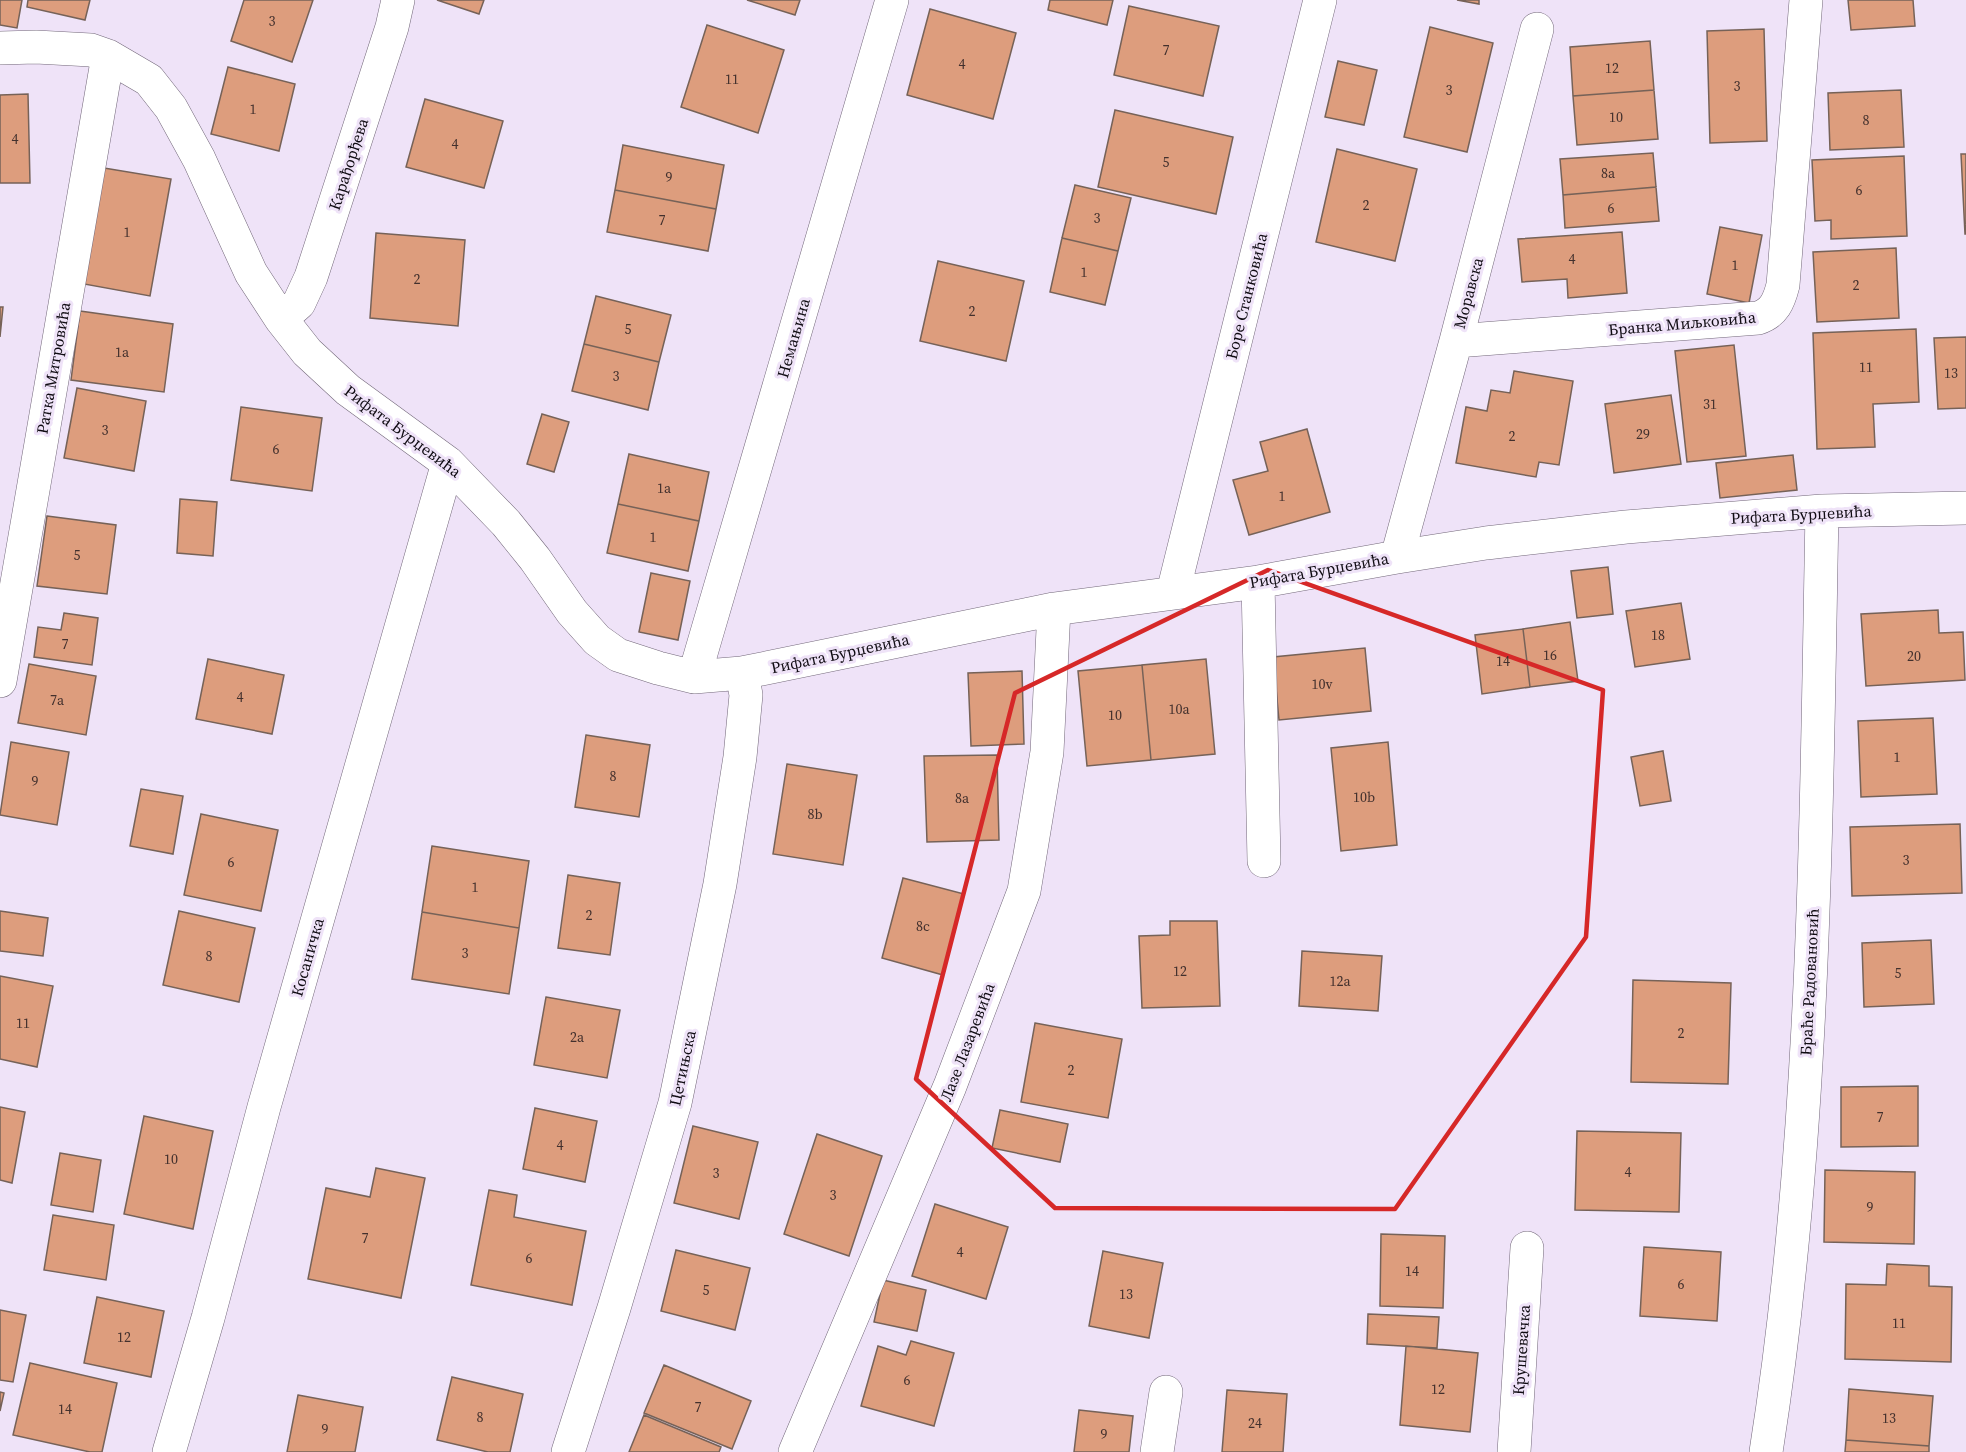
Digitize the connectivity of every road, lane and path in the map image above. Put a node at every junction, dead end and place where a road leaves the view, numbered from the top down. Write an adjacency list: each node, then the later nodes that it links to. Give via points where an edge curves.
1 (398, 0): 8 (street, Карађорђева, via 311,277 298,303)
2 (892, 0): 18 (street, Немањина)
3 (1320, 0): 15 (street, Боре Станковића)
4 (1806, 0): 9 (street, Бранка Миљковића, via 1783,285 1775,308 1767,315 1744,320)
5 (1537, 29): 9 (street, Моравска)
6 (0, 48): 7 (street, Рифата Бурџевића, via 69,48)
7 (108, 56): 8 (street, Рифата Бурџевића, via 148,80 171,108 251,273); 19 (street, Ратка Митровића)
8 (280, 319): 10 (street, Рифата Бурџевића, via 307,352 348,390)
9 (1456, 341): 13 (street, Моравска)
10 (448, 462): 18 (street, Рифата Бурџевића, via 506,523 597,640 618,655); 23 (street, Косаничка)
11 (1966, 508): 12 (street, Рифата Бурџевића)
12 (1822, 511): 13 (street, Рифата Бурџевића, via 1626,527); 28 (street, Браће Радовановић, via 1809,1007 1798,1182)
13 (1397, 557): 14 (street, Рифата Бурџевића)
14 (1258, 582): 15 (street, Рифата Бурџевића); 20 (street)
15 (1173, 592): 16 (street, Рифата Бурџевића)
16 (1054, 609): 17 (street, Рифата Бурџевића); 25 (street, Лазе Лазаревића, via 1047,752 1024,891 950,1086)
17 (742, 673): 18 (street, Рифата Бурџевића); 24 (street, Цетињска, via 746,695 740,757 720,885 675,1103)
18 (694, 676)
19 (0, 681)
20 (1264, 861)
21 (1527, 1248): 27 (street, Крушевачка)
22 (1166, 1392): 26 (street)
23 (168, 1452)
24 (568, 1452)
25 (795, 1452)
26 (1157, 1452)
27 (1514, 1452)
28 (1766, 1452)

